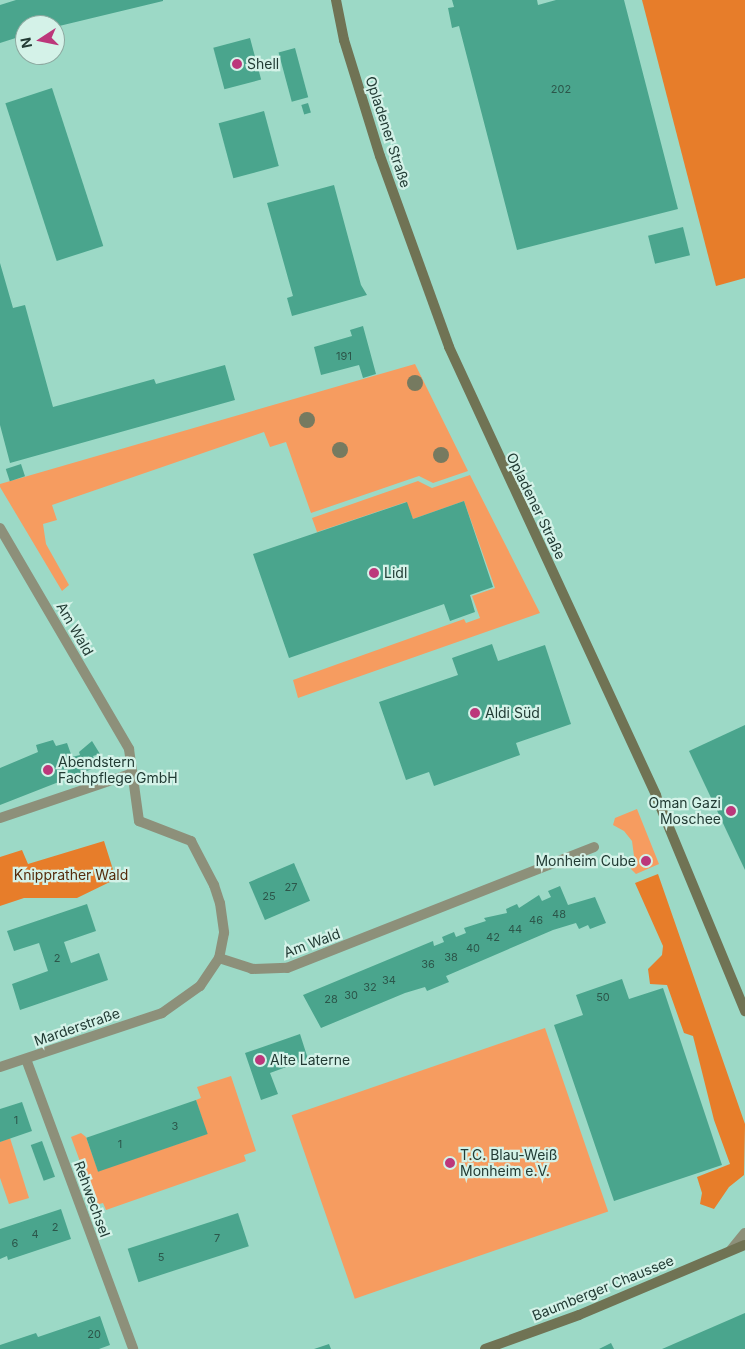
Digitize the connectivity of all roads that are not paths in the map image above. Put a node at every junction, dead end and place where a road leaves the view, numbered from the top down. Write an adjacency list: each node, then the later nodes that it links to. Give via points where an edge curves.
1 (336, 0): 7 (street, Opladener Straße, via 344,40 380,156 449,347 656,796)
2 (0, 528): 3 (street, Am Wald, via 128,749)
3 (133, 773): 4 (street); 6 (street, Am Wald, via 139,821 191,841 220,903 224,933)
4 (0, 818)
5 (594, 847): 6 (street, Am Wald, via 286,968 252,968)
6 (219, 958): 8 (street, Marderstraße, via 200,986 162,1013)
7 (745, 1011)
8 (26, 1059): 9 (street, Marderstraße); 13 (street, Rehwechsel)
9 (0, 1067)
10 (745, 1233): 12 (street, Baumberger Chaussee)
11 (745, 1245): 12 (street, Baumberger Chaussee)
12 (731, 1250): 14 (street, Baumberger Chaussee, via 578,1315)
13 (133, 1349)
14 (485, 1349)

